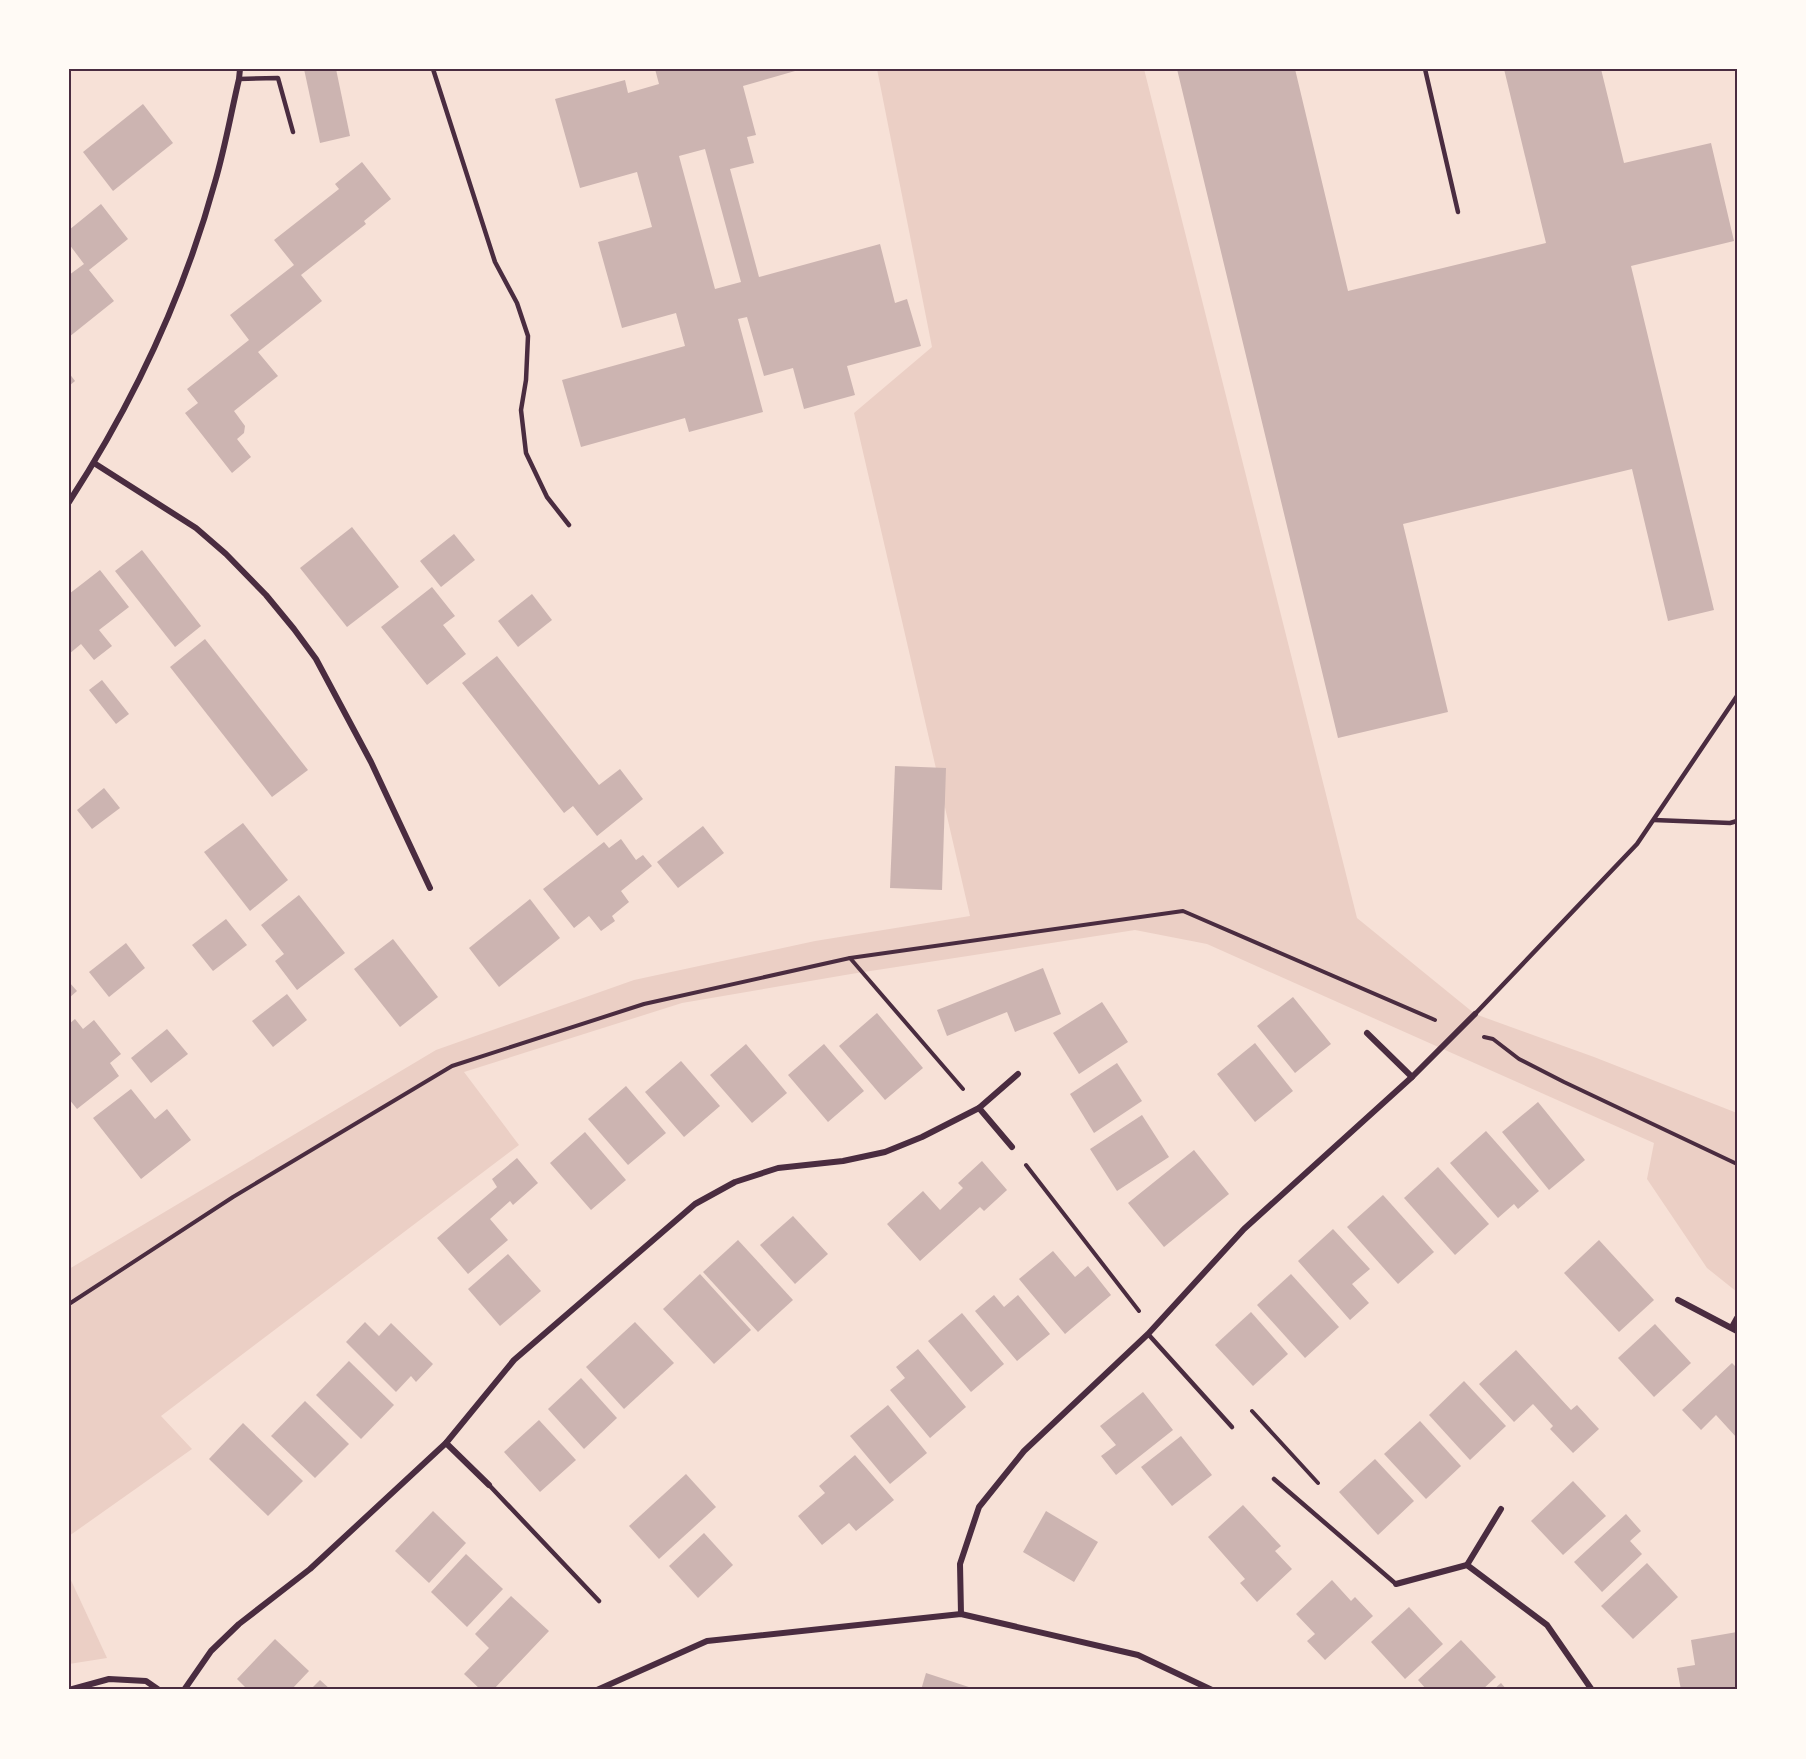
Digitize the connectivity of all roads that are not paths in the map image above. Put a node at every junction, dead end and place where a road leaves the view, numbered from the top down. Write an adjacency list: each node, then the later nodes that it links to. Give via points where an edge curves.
1 (240, 69): 4 (street)
2 (434, 69): 9 (lane, via 495,262 517,303 528,336 521,410 526,453 547,497)
3 (1425, 69): 6 (lane)
4 (239, 79): 5 (lane, via 278,78); 7 (street, via 215,182 182,284 147,364)
5 (293, 132)
6 (1458, 212)
7 (94, 462): 8 (street); 14 (street, via 203,534 266,595 294,629 316,659 371,762)
8 (69, 502)
9 (569, 525)
10 (1737, 696): 11 (lane)
11 (1735, 705): 12 (lane)
12 (1654, 820): 13 (lane); 15 (lane, via 1637,844)
13 (1737, 821)
14 (430, 888)
15 (1475, 1014): 18 (street)
16 (1367, 1033): 18 (street)
17 (1018, 1074): 19 (street)
18 (1412, 1077): 24 (street, via 1244,1229)
19 (979, 1108): 20 (street); 26 (street, via 885,1152 778,1168 735,1182 695,1204 514,1360)
20 (1012, 1147)
21 (1678, 1299): 23 (street)
22 (1737, 1318): 23 (street)
23 (1734, 1329)
24 (1150, 1331): 25 (lane); 33 (street, via 1024,1451 979,1507 960,1564)
25 (1232, 1427)
26 (446, 1443): 28 (street); 36 (street, via 310,1569 239,1624 211,1652)
27 (1274, 1479): 31 (lane)
28 (489, 1485): 32 (lane)
29 (1501, 1509): 30 (street)
30 (1467, 1565): 31 (street); 39 (street, via 1547,1625)
31 (1396, 1584)
32 (599, 1601)
33 (961, 1614): 37 (street, via 707,1641); 38 (street, via 1138,1655)
34 (69, 1690): 35 (street, via 110,1679 146,1681)
35 (159, 1690)
36 (184, 1690)
37 (597, 1690)
38 (1212, 1690)
39 (1592, 1690)

